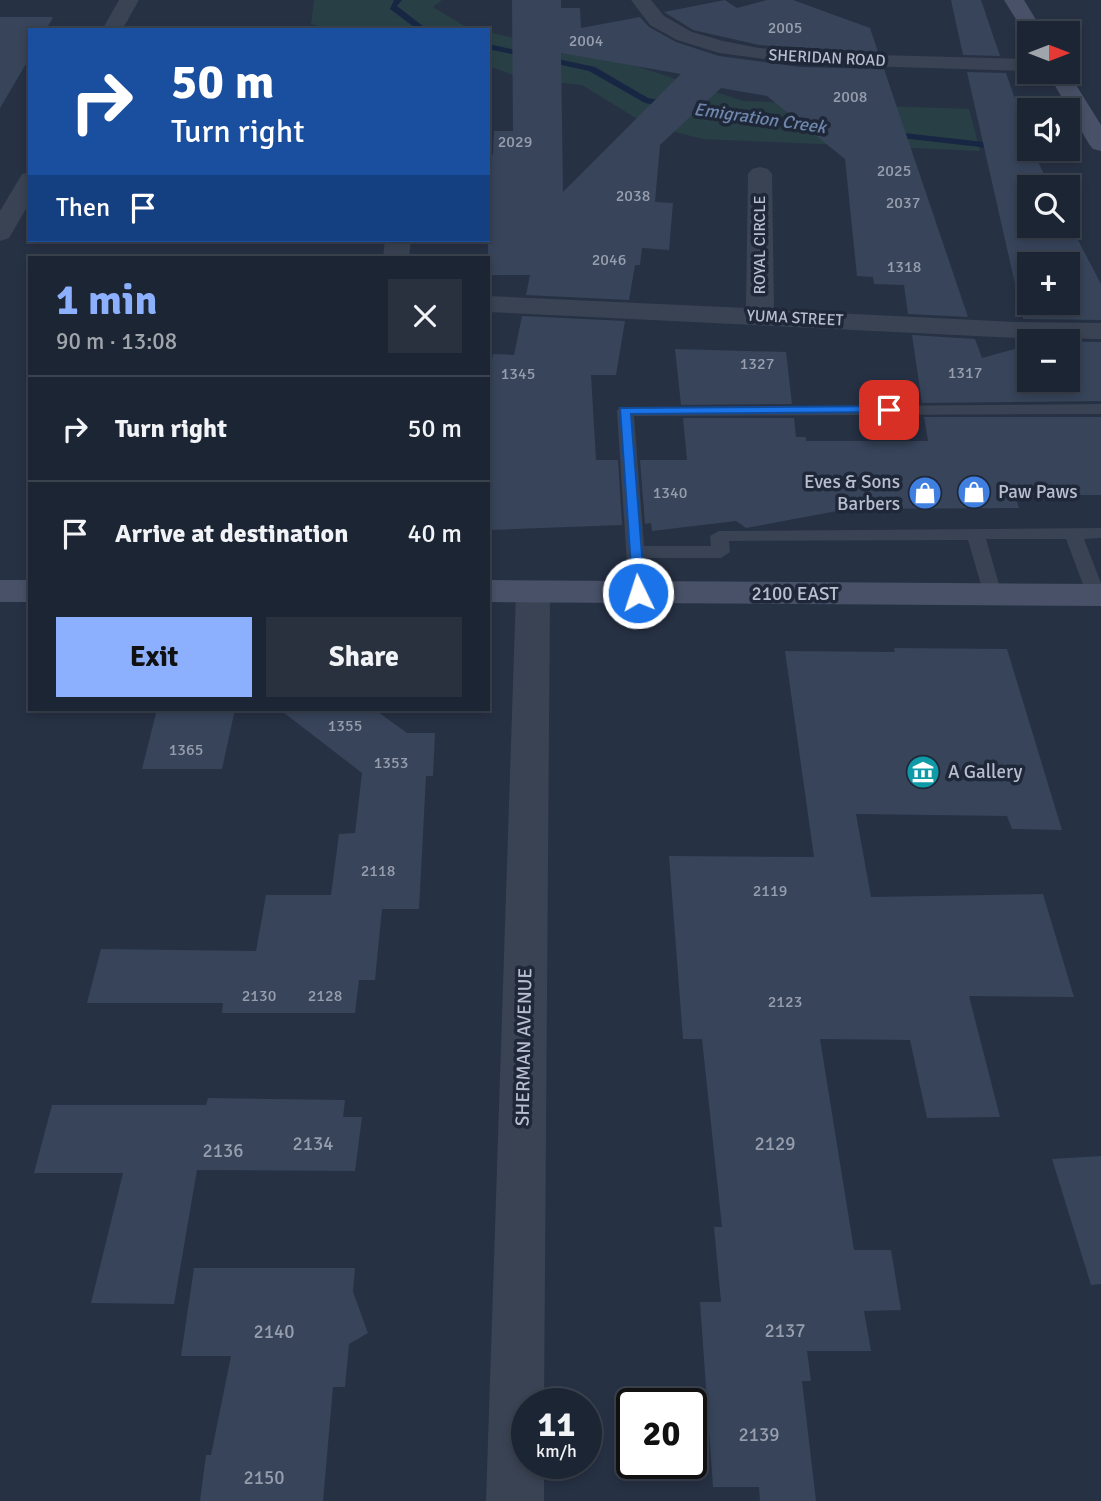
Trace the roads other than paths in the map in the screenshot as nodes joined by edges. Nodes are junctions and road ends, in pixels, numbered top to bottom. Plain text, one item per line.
1 (129, 0) edge
2 (641, 0) edge
3 (1014, 0) edge
4 (1027, 21) edge
5 (113, 28) edge
6 (1017, 65) edge
7 (1064, 84) edge
8 (1101, 144) edge
9 (760, 174) dead end
10 (28, 183) edge
11 (0, 233) edge
12 (490, 304) edge
13 (761, 317) junction
14 (1101, 331) edge
15 (1101, 409) edge
16 (1101, 533) edge
17 (975, 534) junction
18 (1073, 534) junction
19 (635, 552) junction
20 (0, 591) edge
21 (28, 591) edge
22 (490, 591) edge
23 (533, 592) junction
24 (638, 593) junction
25 (993, 595) junction
26 (1098, 595) edge
27 (515, 1501) edge

1 - 5 street
2 - 6 street, SHERIDAN ROAD
3 - 4 street
7 - 8 street
9 - 13 street, ROYAL CIRCLE
10 - 11 street
12 - 13 street, YUMA STREET
13 - 14 street, YUMA STREET
15 - 19 lane
16 - 18 lane
17 - 18 lane
17 - 19 lane
17 - 25 lane
18 - 26 lane
19 - 24 lane
20 - 21 street
22 - 23 street, 2100 EAST
23 - 24 street, 2100 EAST
23 - 27 street, SHERMAN AVENUE
24 - 25 street, 2100 EAST
25 - 26 street, 2100 EAST

